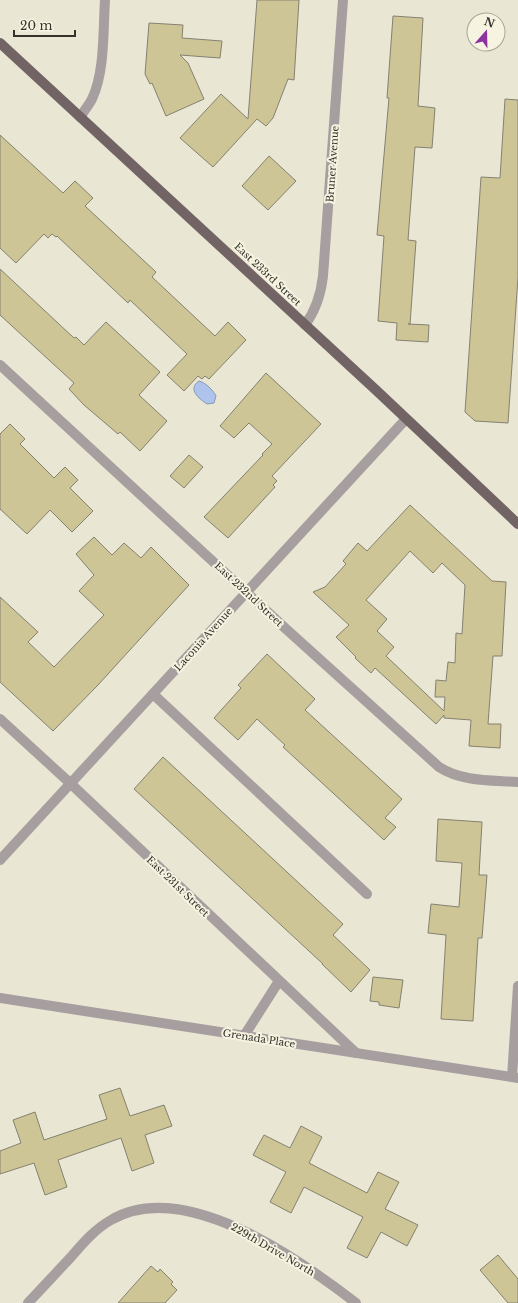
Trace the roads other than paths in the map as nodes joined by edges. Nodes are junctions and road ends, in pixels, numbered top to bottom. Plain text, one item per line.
1 (105, 0) edge
2 (344, 0) edge
3 (0, 43) edge
4 (80, 117) junction
5 (305, 325) junction
6 (0, 365) edge
7 (406, 419) junction
8 (518, 524) edge
9 (246, 592) junction
10 (153, 694) junction
11 (0, 719) edge
12 (518, 782) edge
13 (70, 783) junction
14 (0, 860) edge
15 (367, 894) dead end
16 (279, 981) junction
17 (518, 986) edge
18 (0, 998) edge
19 (244, 1036) junction
20 (356, 1053) junction
21 (515, 1078) edge
22 (28, 1303) edge
23 (356, 1303) edge

1 - 4 street
2 - 5 street, Bruner Avenue
3 - 4 main road, East 233rd Street
4 - 5 main road, East 233rd Street
5 - 7 main road, East 233rd Street
6 - 9 street, East 232nd Street
7 - 8 main road, East 233rd Street
7 - 9 street, Laconia Avenue
9 - 10 street, Laconia Avenue
9 - 12 street, East 232nd Street
10 - 13 street, Laconia Avenue
10 - 15 street
11 - 13 street, East 231st Street
13 - 14 street, Laconia Avenue
13 - 16 street, East 231st Street
16 - 19 street
16 - 20 street, East 231st Street
17 - 21 street
18 - 19 street, Grenada Place
19 - 20 street, Grenada Place
20 - 21 street, Grenada Place
22 - 23 street, 229th Drive North

